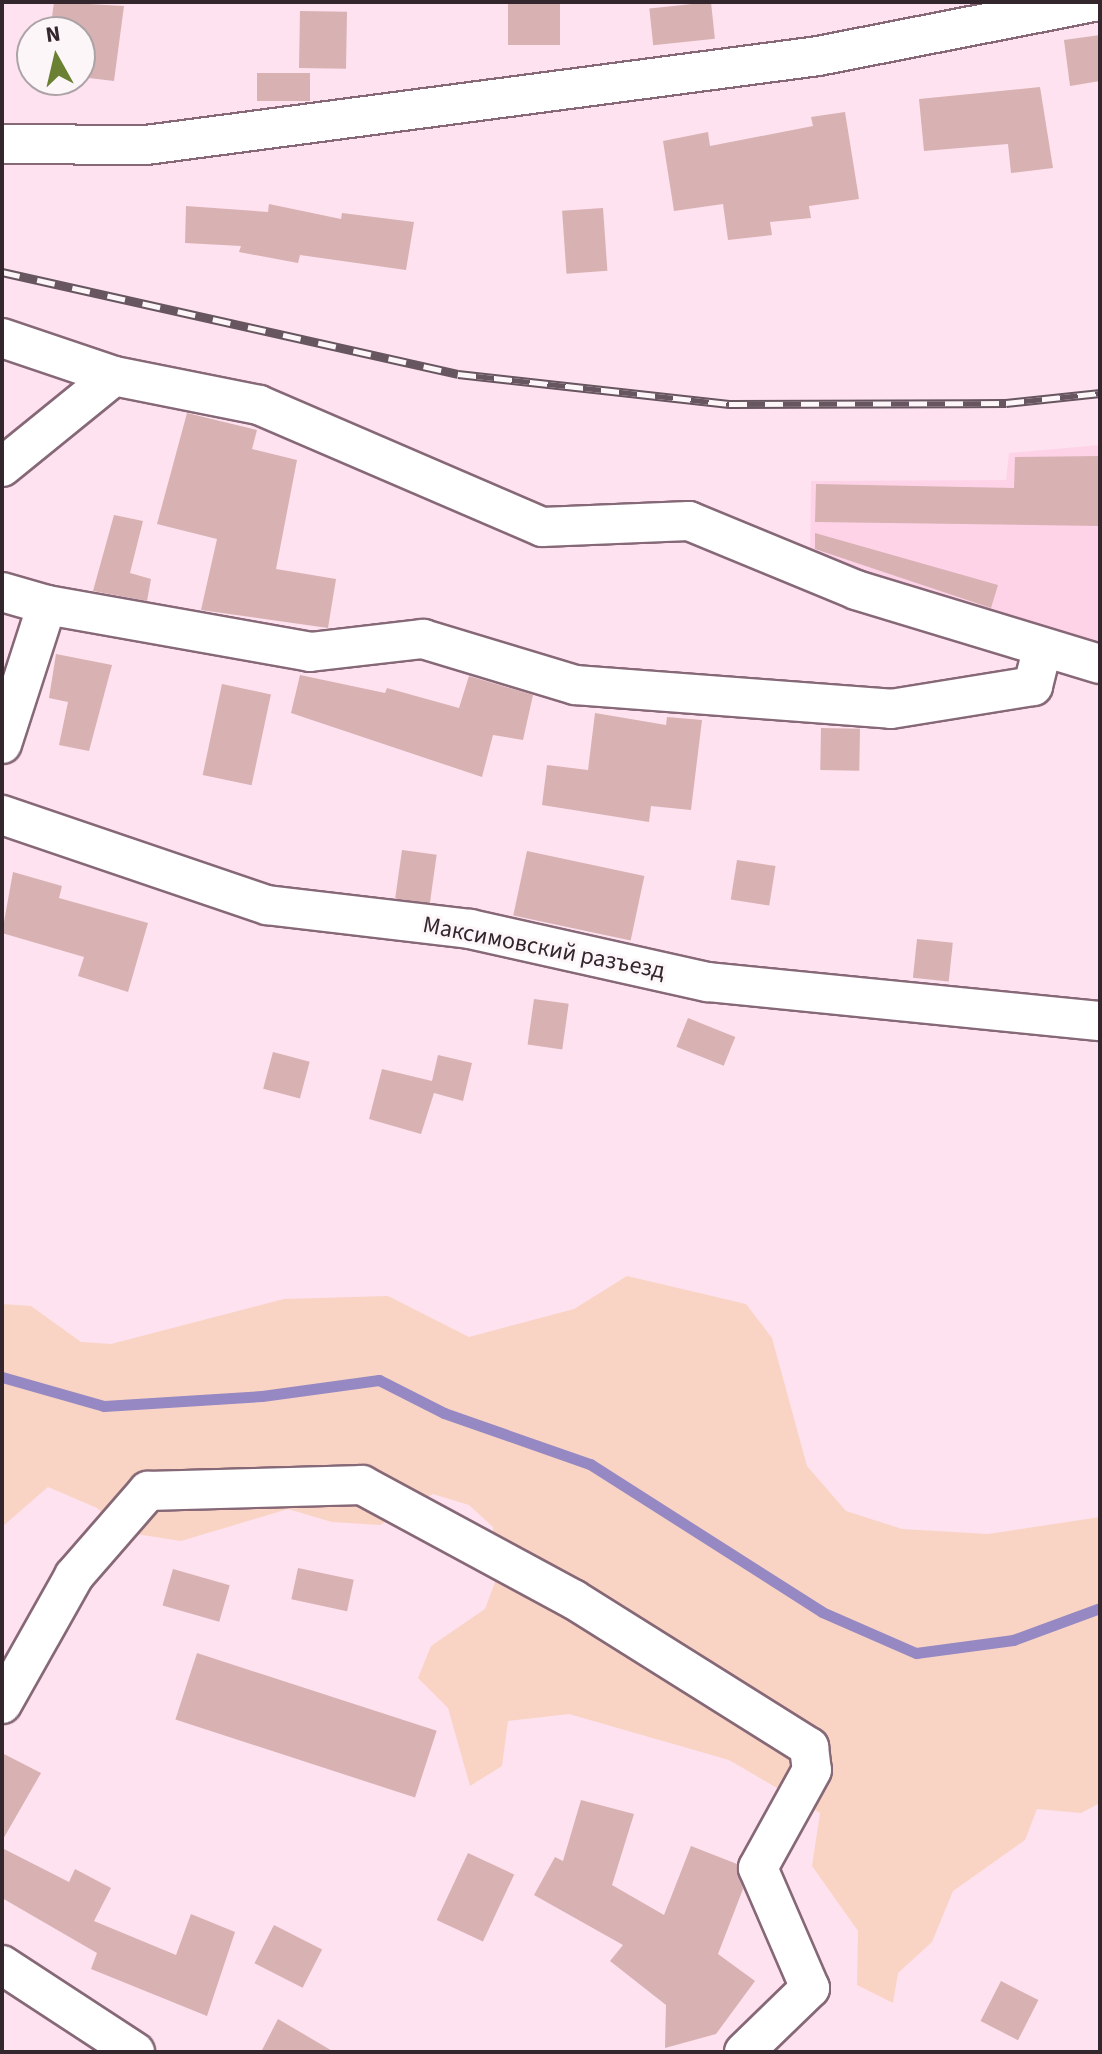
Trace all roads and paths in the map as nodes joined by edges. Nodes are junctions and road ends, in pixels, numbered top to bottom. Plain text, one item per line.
1 (1093, 2) edge
2 (2, 144) edge
3 (2, 338) edge
4 (114, 376) junction
5 (2, 467) edge
6 (2, 592) edge
7 (47, 605) junction
8 (1042, 650) junction
9 (1100, 664) edge
10 (2, 744) edge
11 (2, 815) edge
12 (1100, 1021) edge
13 (2, 1704) edge
14 (2, 1965) edge
15 (135, 2052) edge
16 (744, 2052) edge

1 - 2 street
3 - 4 street
4 - 5 street
4 - 8 street
6 - 7 street
7 - 8 street
7 - 10 street
8 - 9 street
11 - 12 street, Максимовский разъезд
13 - 16 street
14 - 15 street

